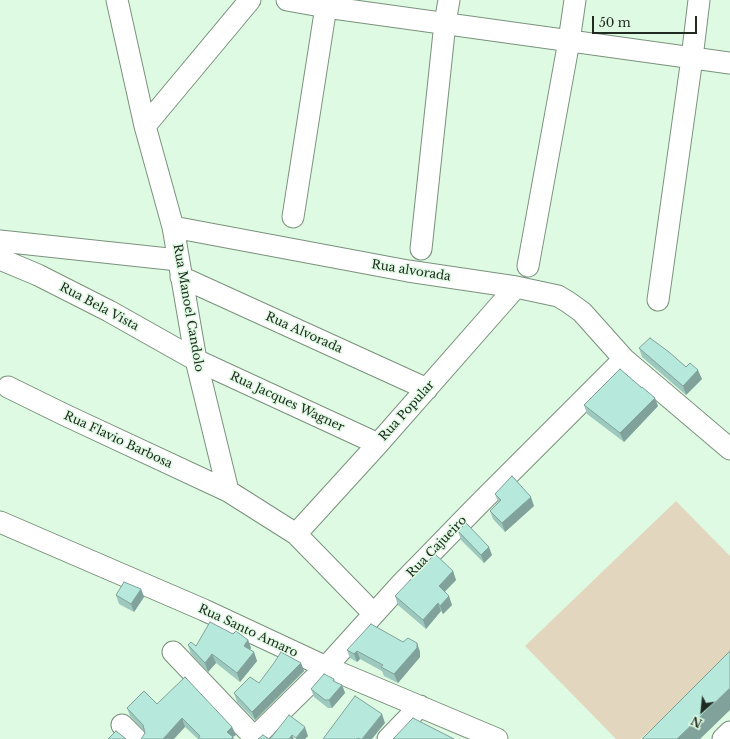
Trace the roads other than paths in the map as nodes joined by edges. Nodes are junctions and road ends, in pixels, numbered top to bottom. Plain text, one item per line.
1 (117, 0) edge
2 (250, 0) edge
3 (287, 0) edge
4 (449, 0) edge
5 (575, 0) edge
6 (699, 0) edge
7 (326, 3) edge
8 (445, 23) junction
9 (569, 41) junction
10 (692, 58) junction
11 (730, 63) edge
12 (145, 126) junction
13 (293, 216) dead end
14 (173, 227) junction
15 (0, 241) edge
16 (421, 249) dead end
17 (0, 259) edge
18 (528, 266) dead end
19 (180, 268) junction
20 (516, 287) junction
21 (658, 300) dead end
22 (624, 359) junction
23 (196, 360) junction
24 (8, 387) dead end
25 (427, 389) junction
26 (378, 444) junction
27 (730, 449) edge
28 (228, 491) junction
29 (0, 522) edge
30 (296, 534) junction
31 (374, 614) junction
32 (173, 652) dead end
33 (326, 666) junction
34 (420, 706) junction
35 (730, 732) edge
36 (254, 738) edge
37 (388, 739) edge
38 (497, 739) edge
39 (723, 739) edge

1 - 12 street, Rua Manoel Candolo
2 - 12 street
3 - 7 street
4 - 8 street
5 - 9 street
6 - 10 street
7 - 8 street
7 - 13 street
8 - 9 street
8 - 16 street
9 - 10 street
9 - 18 street
10 - 11 street
10 - 21 street
12 - 14 street, Rua Manoel Candolo
14 - 19 street, Rua Manoel Candolo
14 - 20 street, Rua alvorada
15 - 19 street, Rua Alvorada
17 - 23 street, Rua Bela Vista
19 - 23 street, Rua Manoel Candolo
19 - 25 street, Rua Alvorada
20 - 22 street, Rua alvorada
20 - 25 street, Rua Popular
22 - 27 street, Rua alvorada
22 - 31 street, Rua Cajueiro
23 - 26 street, Rua Jacques Wagner
23 - 28 street, Rua Manoel Candolo
24 - 28 street, Rua Flavio Barbosa
25 - 26 street, Rua Popular
26 - 30 street, Rua Popular
28 - 30 street, Rua Flavio Barbosa
29 - 33 street, Rua Santo Amaro
30 - 31 street, Rua Flavio Barbosa
31 - 33 street, Rua Cajueiro
32 - 36 street
33 - 34 street, Rua Santo Amaro
33 - 36 street, Rua Cajueiro
34 - 37 street
34 - 38 street, Rua Santo Amaro
35 - 39 street

